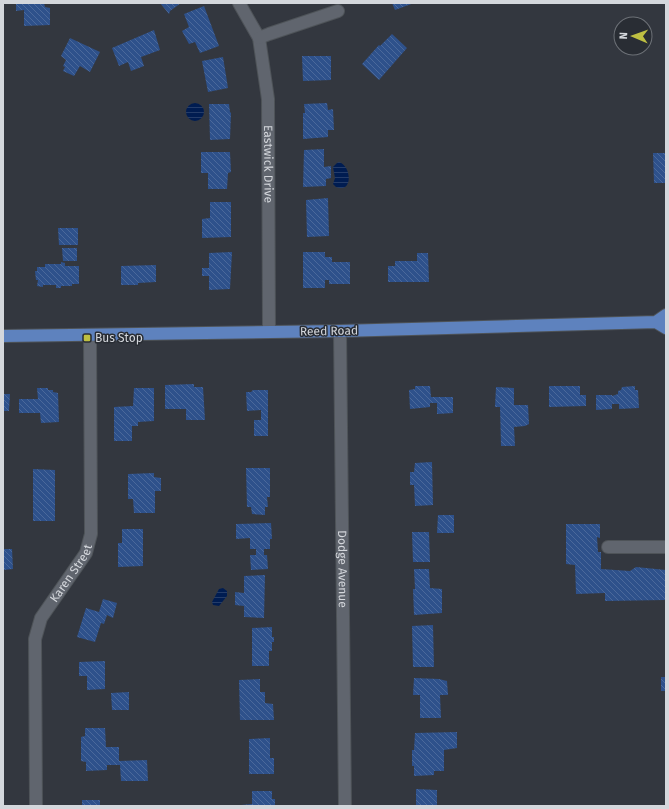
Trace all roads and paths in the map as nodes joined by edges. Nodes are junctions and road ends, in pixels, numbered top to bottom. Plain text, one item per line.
1 (239, 3) edge
2 (338, 11) dead end
3 (259, 38) junction
4 (666, 315) edge
5 (661, 325) edge
6 (269, 331) junction
7 (340, 331) junction
8 (90, 335) junction
9 (3, 336) edge
10 (666, 547) edge
11 (608, 548) dead end
12 (36, 806) edge
13 (345, 806) edge

1 - 3 street, Eastwick Drive
2 - 3 street
3 - 6 street, Eastwick Drive
4 - 5 main road, Reed Road
5 - 7 main road, Reed Road
6 - 7 main road, Reed Road
6 - 8 main road, Reed Road
7 - 13 street, Dodge Avenue
8 - 9 main road, Reed Road
8 - 12 street, Karen Street
10 - 11 street

